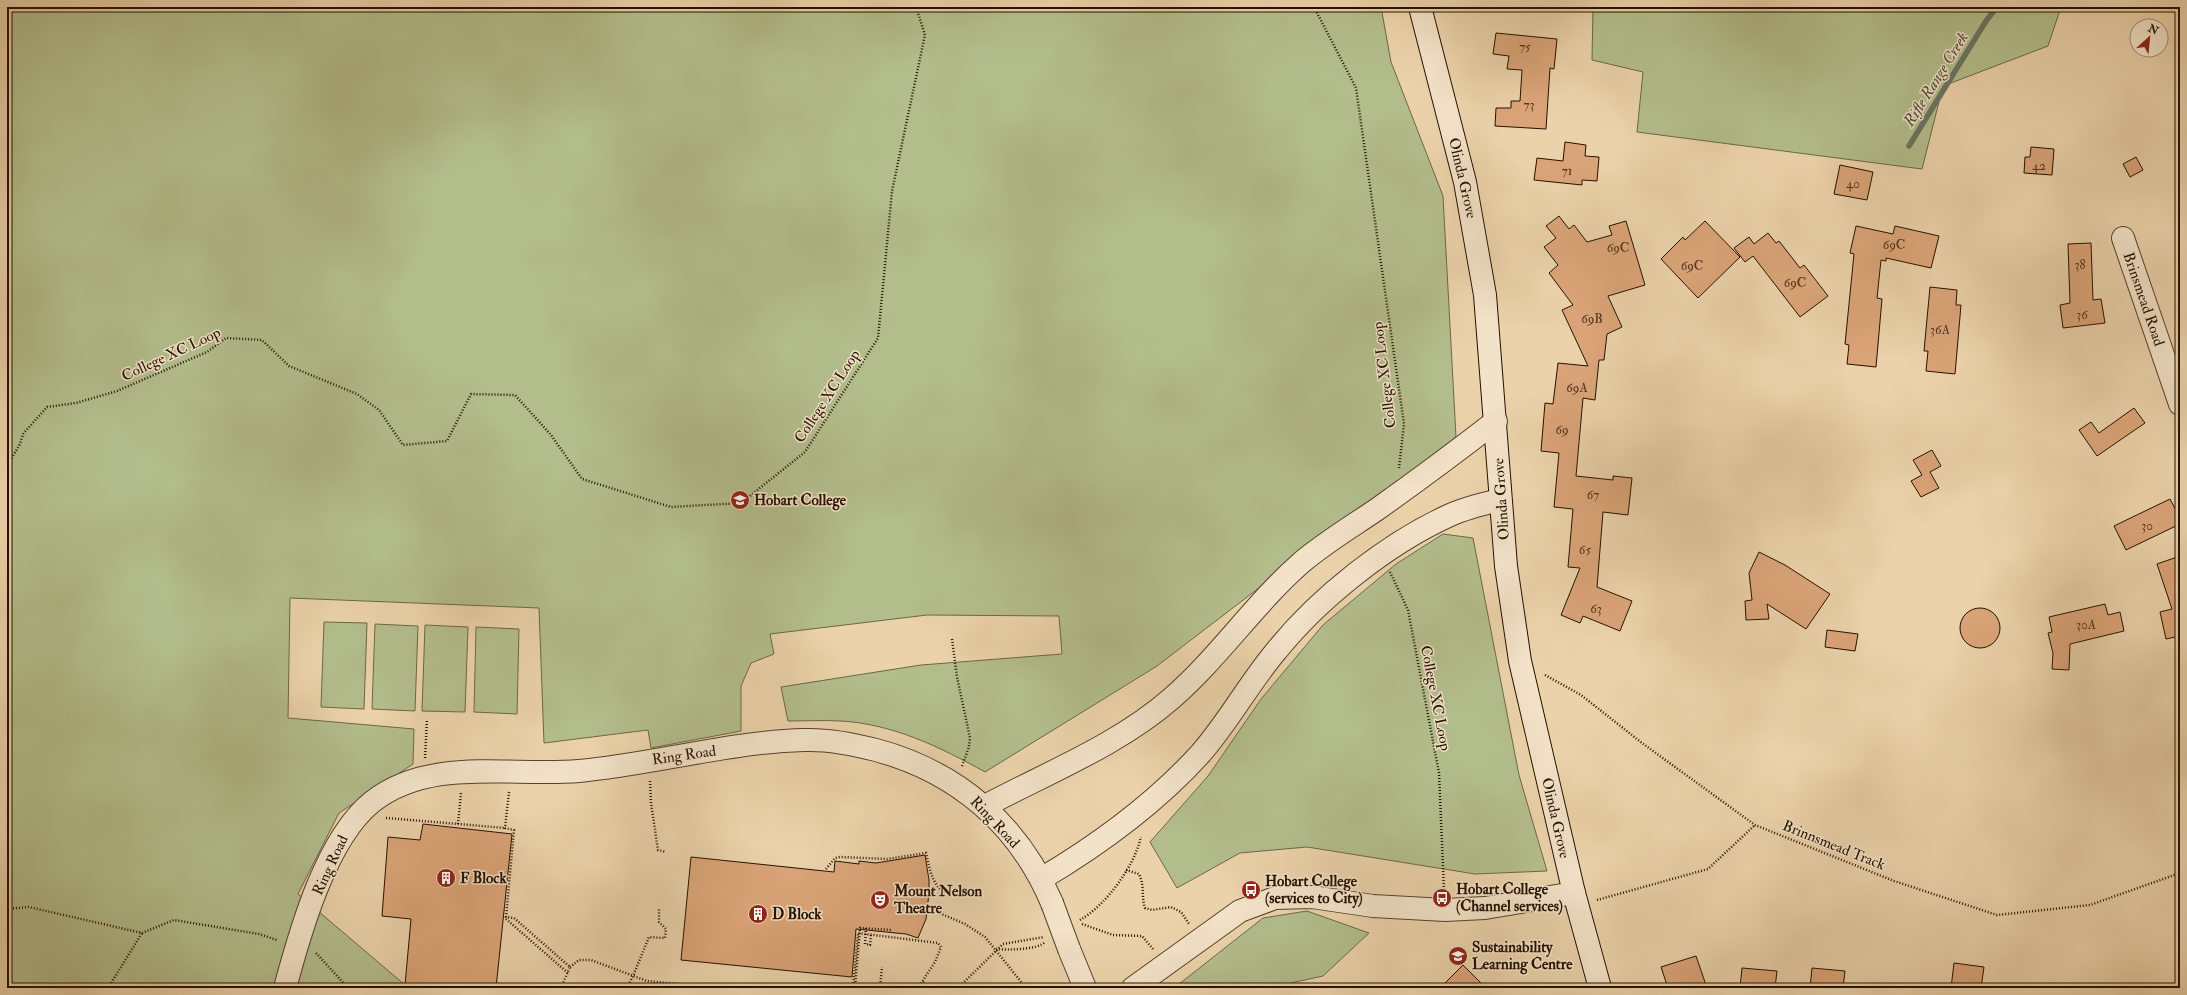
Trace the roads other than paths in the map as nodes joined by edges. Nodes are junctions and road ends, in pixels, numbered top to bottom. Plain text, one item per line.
1 (1420, 7) edge
2 (2123, 238) dead end
3 (2180, 404) edge
4 (1496, 421) junction
5 (1500, 500) junction
6 (985, 806) junction
7 (1041, 879) junction
8 (1576, 900) junction
9 (285, 988) edge
10 (1085, 988) edge
11 (1133, 988) edge
12 (1600, 988) edge

1 - 4 street, Olinda Grove
2 - 3 street, Brinsmead Road
4 - 5 street, Olinda Grove
4 - 6 street
5 - 7 street
5 - 8 street, Olinda Grove
6 - 7 street, Ring Road
6 - 9 street, Ring Road
7 - 10 street, Ring Road, bridge
8 - 11 street
8 - 12 street, Olinda Grove

